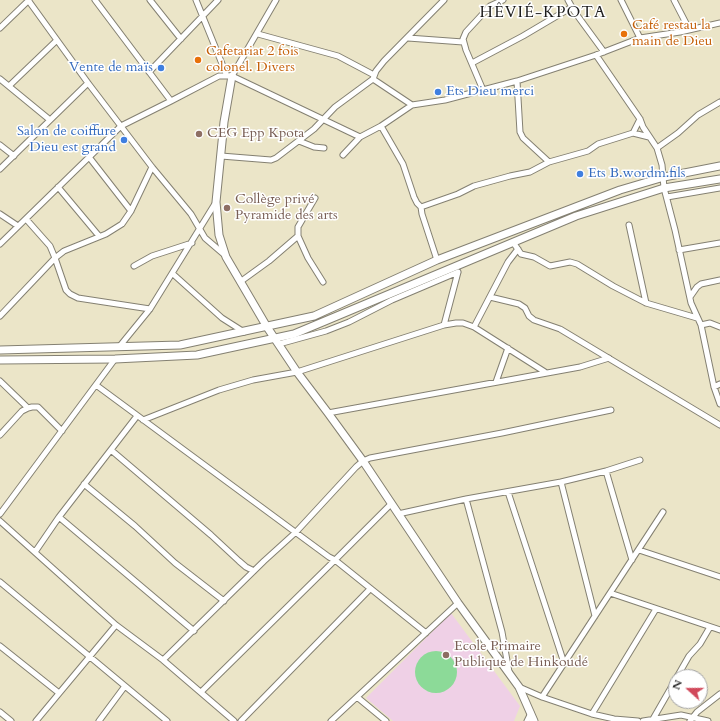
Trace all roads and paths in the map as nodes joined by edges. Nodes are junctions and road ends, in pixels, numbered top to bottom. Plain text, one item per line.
1 (28, 0) edge
2 (95, 0) edge
3 (150, 0) edge
4 (196, 0) edge
5 (218, 0) edge
6 (276, 0) edge
7 (444, 0) edge
8 (503, 0) edge
9 (568, 0) edge
10 (621, 0) edge
11 (674, 0) edge
12 (572, 7) junction
13 (203, 16) junction
14 (720, 23) edge
15 (0, 28) edge
16 (689, 29) junction
17 (258, 34) junction
18 (408, 38) junction
19 (640, 38) junction
20 (181, 39) junction
21 (56, 41) junction
22 (463, 42) junction
23 (604, 52) junction
24 (596, 55) junction
25 (472, 63) junction
26 (149, 72) junction
27 (230, 76) junction
28 (373, 77) junction
29 (0, 79) edge
30 (517, 81) junction
31 (88, 83) junction
32 (9, 86) junction
33 (483, 90) junction
34 (171, 101) junction
35 (720, 102) edge
36 (412, 105) junction
37 (640, 119) junction
38 (50, 120) junction
39 (324, 120) junction
40 (121, 126) junction
41 (381, 126) junction
42 (633, 133) junction
43 (360, 137) junction
44 (649, 137) junction
45 (299, 141) junction
46 (0, 144) edge
47 (324, 148) dead end
48 (657, 148) junction
49 (343, 155) dead end
50 (14, 156) junction
51 (221, 156) junction
52 (89, 157) junction
53 (549, 162) junction
54 (720, 166) edge
55 (152, 167) junction
56 (0, 169) edge
57 (664, 177) junction
58 (720, 179) edge
59 (58, 187) junction
60 (664, 188) junction
61 (720, 188) edge
62 (667, 197) junction
63 (315, 198) dead end
64 (216, 202) junction
65 (421, 207) junction
66 (131, 211) junction
67 (0, 214) edge
68 (26, 219) junction
69 (629, 225) dead end
70 (18, 226) junction
71 (200, 229) junction
72 (99, 236) junction
73 (298, 236) junction
74 (513, 242) junction
75 (192, 243) junction
76 (720, 243) edge
77 (0, 244) edge
78 (518, 249) junction
79 (679, 250) junction
80 (226, 257) junction
81 (55, 258) junction
82 (437, 260) junction
83 (134, 266) dead end
84 (173, 274) junction
85 (720, 280) edge
86 (240, 282) junction
87 (323, 282) dead end
88 (490, 297) junction
89 (690, 297) junction
90 (646, 303) junction
91 (150, 309) junction
92 (0, 316) edge
93 (697, 318) junction
94 (444, 325) junction
95 (701, 326) junction
96 (267, 327) junction
97 (474, 327) junction
98 (720, 327) edge
99 (244, 332) junction
100 (275, 338) junction
101 (279, 344) junction
102 (119, 347) junction
103 (508, 348) junction
104 (0, 350) edge
105 (609, 358) junction
106 (116, 359) junction
107 (0, 360) edge
108 (297, 372) junction
109 (545, 372) junction
110 (0, 381) edge
111 (496, 382) junction
112 (720, 384) edge
113 (96, 385) junction
114 (714, 387) junction
115 (720, 404) edge
116 (28, 408) junction
117 (611, 410) dead end
118 (328, 412) junction
119 (137, 416) junction
120 (143, 420) junction
121 (720, 425) edge
122 (62, 431) junction
123 (0, 435) edge
124 (111, 450) junction
125 (640, 460) dead end
126 (363, 461) junction
127 (606, 471) junction
128 (561, 482) junction
129 (84, 484) junction
130 (508, 492) junction
131 (466, 499) junction
132 (391, 504) junction
133 (663, 512) dead end
134 (0, 514) edge
135 (398, 514) junction
136 (59, 517) junction
137 (0, 521) edge
138 (296, 532) junction
139 (639, 550) junction
140 (35, 552) junction
141 (335, 560) junction
142 (632, 560) junction
143 (254, 571) junction
144 (720, 577) edge
145 (0, 582) edge
146 (370, 588) junction
147 (610, 593) junction
148 (224, 601) junction
149 (458, 603) junction
150 (656, 608) junction
151 (595, 616) junction
152 (116, 625) junction
153 (710, 627) junction
154 (720, 630) edge
155 (194, 631) junction
156 (426, 633) junction
157 (0, 646) edge
158 (90, 657) junction
159 (163, 660) junction
160 (564, 663) junction
161 (682, 669) edge
162 (509, 672) junction
163 (125, 686) junction
164 (519, 687) junction
165 (201, 692) junction
166 (668, 693) edge
167 (59, 694) junction
168 (720, 694) edge
169 (358, 697) junction
170 (542, 697) junction
171 (720, 698) edge
172 (714, 699) junction
173 (0, 712) edge
174 (531, 713) junction
175 (592, 714) junction
176 (652, 719) junction
177 (691, 719) edge
178 (11, 721) edge
179 (36, 721) edge
180 (98, 721) edge
181 (167, 721) edge
182 (234, 721) edge
183 (241, 721) edge
184 (331, 721) edge
185 (386, 721) edge
186 (527, 721) edge
187 (534, 721) edge
188 (637, 721) edge
189 (643, 721) edge
190 (708, 721) edge

1 - 15 street
1 - 21 street
2 - 26 street
3 - 20 street
4 - 13 street
5 - 13 street
6 - 17 street
7 - 18 street
8 - 22 street
9 - 12 street
10 - 19 street
11 - 16 street
12 - 23 street
12 - 25 street
13 - 20 street
13 - 27 street
14 - 16 street
16 - 19 street
17 - 27 street
17 - 28 street
18 - 22 street
18 - 28 street
19 - 23 street
20 - 26 street
21 - 31 street
21 - 32 street
22 - 25 street
23 - 24 street
24 - 30 street
24 - 37 street
25 - 33 street
26 - 34 street
27 - 34 street
27 - 39 street
27 - 51 main road
28 - 36 street
28 - 39 street
29 - 32 street
30 - 33 street
30 - 53 street
31 - 38 street
31 - 40 street
32 - 38 street
33 - 36 street
34 - 40 street
35 - 48 street
36 - 41 street
37 - 42 street
37 - 44 street
38 - 50 street
39 - 43 street
39 - 45 street
40 - 52 street
40 - 55 street
41 - 43 street
41 - 65 street
42 - 44 street
42 - 53 street
43 - 49 street
44 - 48 street
45 - 47 street
45 - 51 street
46 - 50 street
48 - 57 street
50 - 56 street
51 - 64 main road
52 - 59 street
52 - 66 street
53 - 65 street
54 - 57 main road
55 - 66 street
55 - 71 street
57 - 60 street
57 - 82 main road
58 - 60 main road
59 - 68 street
59 - 72 street
60 - 62 street
60 - 74 main road
61 - 62 street
62 - 79 street
63 - 73 street
64 - 71 street
64 - 80 main road
65 - 82 street
66 - 72 street
67 - 70 street
68 - 70 street
68 - 81 street
69 - 90 street
70 - 77 street
71 - 75 street
71 - 80 street
72 - 81 street
73 - 86 street
73 - 87 street
74 - 78 street
74 - 100 main road
75 - 83 street
75 - 84 street
76 - 79 street
78 - 88 street
78 - 90 street
79 - 89 street
80 - 86 main road
81 - 91 street
81 - 92 street
82 - 96 main road
84 - 91 street
84 - 99 street
85 - 89 street
86 - 96 main road
88 - 97 street
88 - 105 street
89 - 93 street
90 - 93 street
91 - 102 street
93 - 95 street
94 - 97 street
94 - 101 street
94 - 108 street
95 - 98 street
95 - 114 street
96 - 99 main road
96 - 100 main road
97 - 103 street
99 - 102 main road
100 - 101 main road
100 - 106 main road
101 - 108 main road
102 - 104 main road
103 - 109 street
103 - 111 street
105 - 109 street
105 - 121 street
106 - 107 main road
106 - 113 street
108 - 118 main road
108 - 120 street
109 - 111 street
110 - 116 street
111 - 118 street
112 - 114 street
113 - 119 street
113 - 122 street
114 - 115 street
116 - 122 street
116 - 123 street
117 - 126 street
118 - 126 main road
119 - 120 street
119 - 124 street
120 - 138 street
122 - 134 street
124 - 129 street
124 - 143 street
125 - 127 street
126 - 132 main road
126 - 138 street
127 - 128 street
127 - 142 street
128 - 130 street
128 - 151 street
129 - 136 street
129 - 148 street
130 - 131 street
130 - 160 street
131 - 135 street
131 - 162 street
132 - 135 main road
132 - 141 street
133 - 139 street
135 - 149 main road
136 - 140 street
136 - 155 street
137 - 140 street
138 - 141 street
138 - 143 street
139 - 142 street
139 - 144 street
140 - 152 street
141 - 146 street
141 - 165 street
142 - 147 street
143 - 148 street
145 - 158 street
146 - 156 street
146 - 183 street
147 - 150 street
147 - 151 street
148 - 155 street
149 - 156 street
149 - 162 main road
150 - 153 street
150 - 175 street
151 - 160 street
152 - 158 street
152 - 159 street
153 - 154 street
153 - 161 street
155 - 159 street
156 - 169 street
157 - 167 street
158 - 163 street
158 - 167 street
159 - 165 street
160 - 170 street
162 - 164 main road
163 - 180 street
163 - 181 street
164 - 170 street
164 - 174 main road
165 - 182 street
166 - 176 street
167 - 179 street
168 - 172 street
169 - 184 street
169 - 185 street
170 - 175 street
171 - 172 street
172 - 177 street
173 - 178 street
174 - 186 street
174 - 187 main road
175 - 188 street
176 - 177 street
176 - 189 street
177 - 190 street

